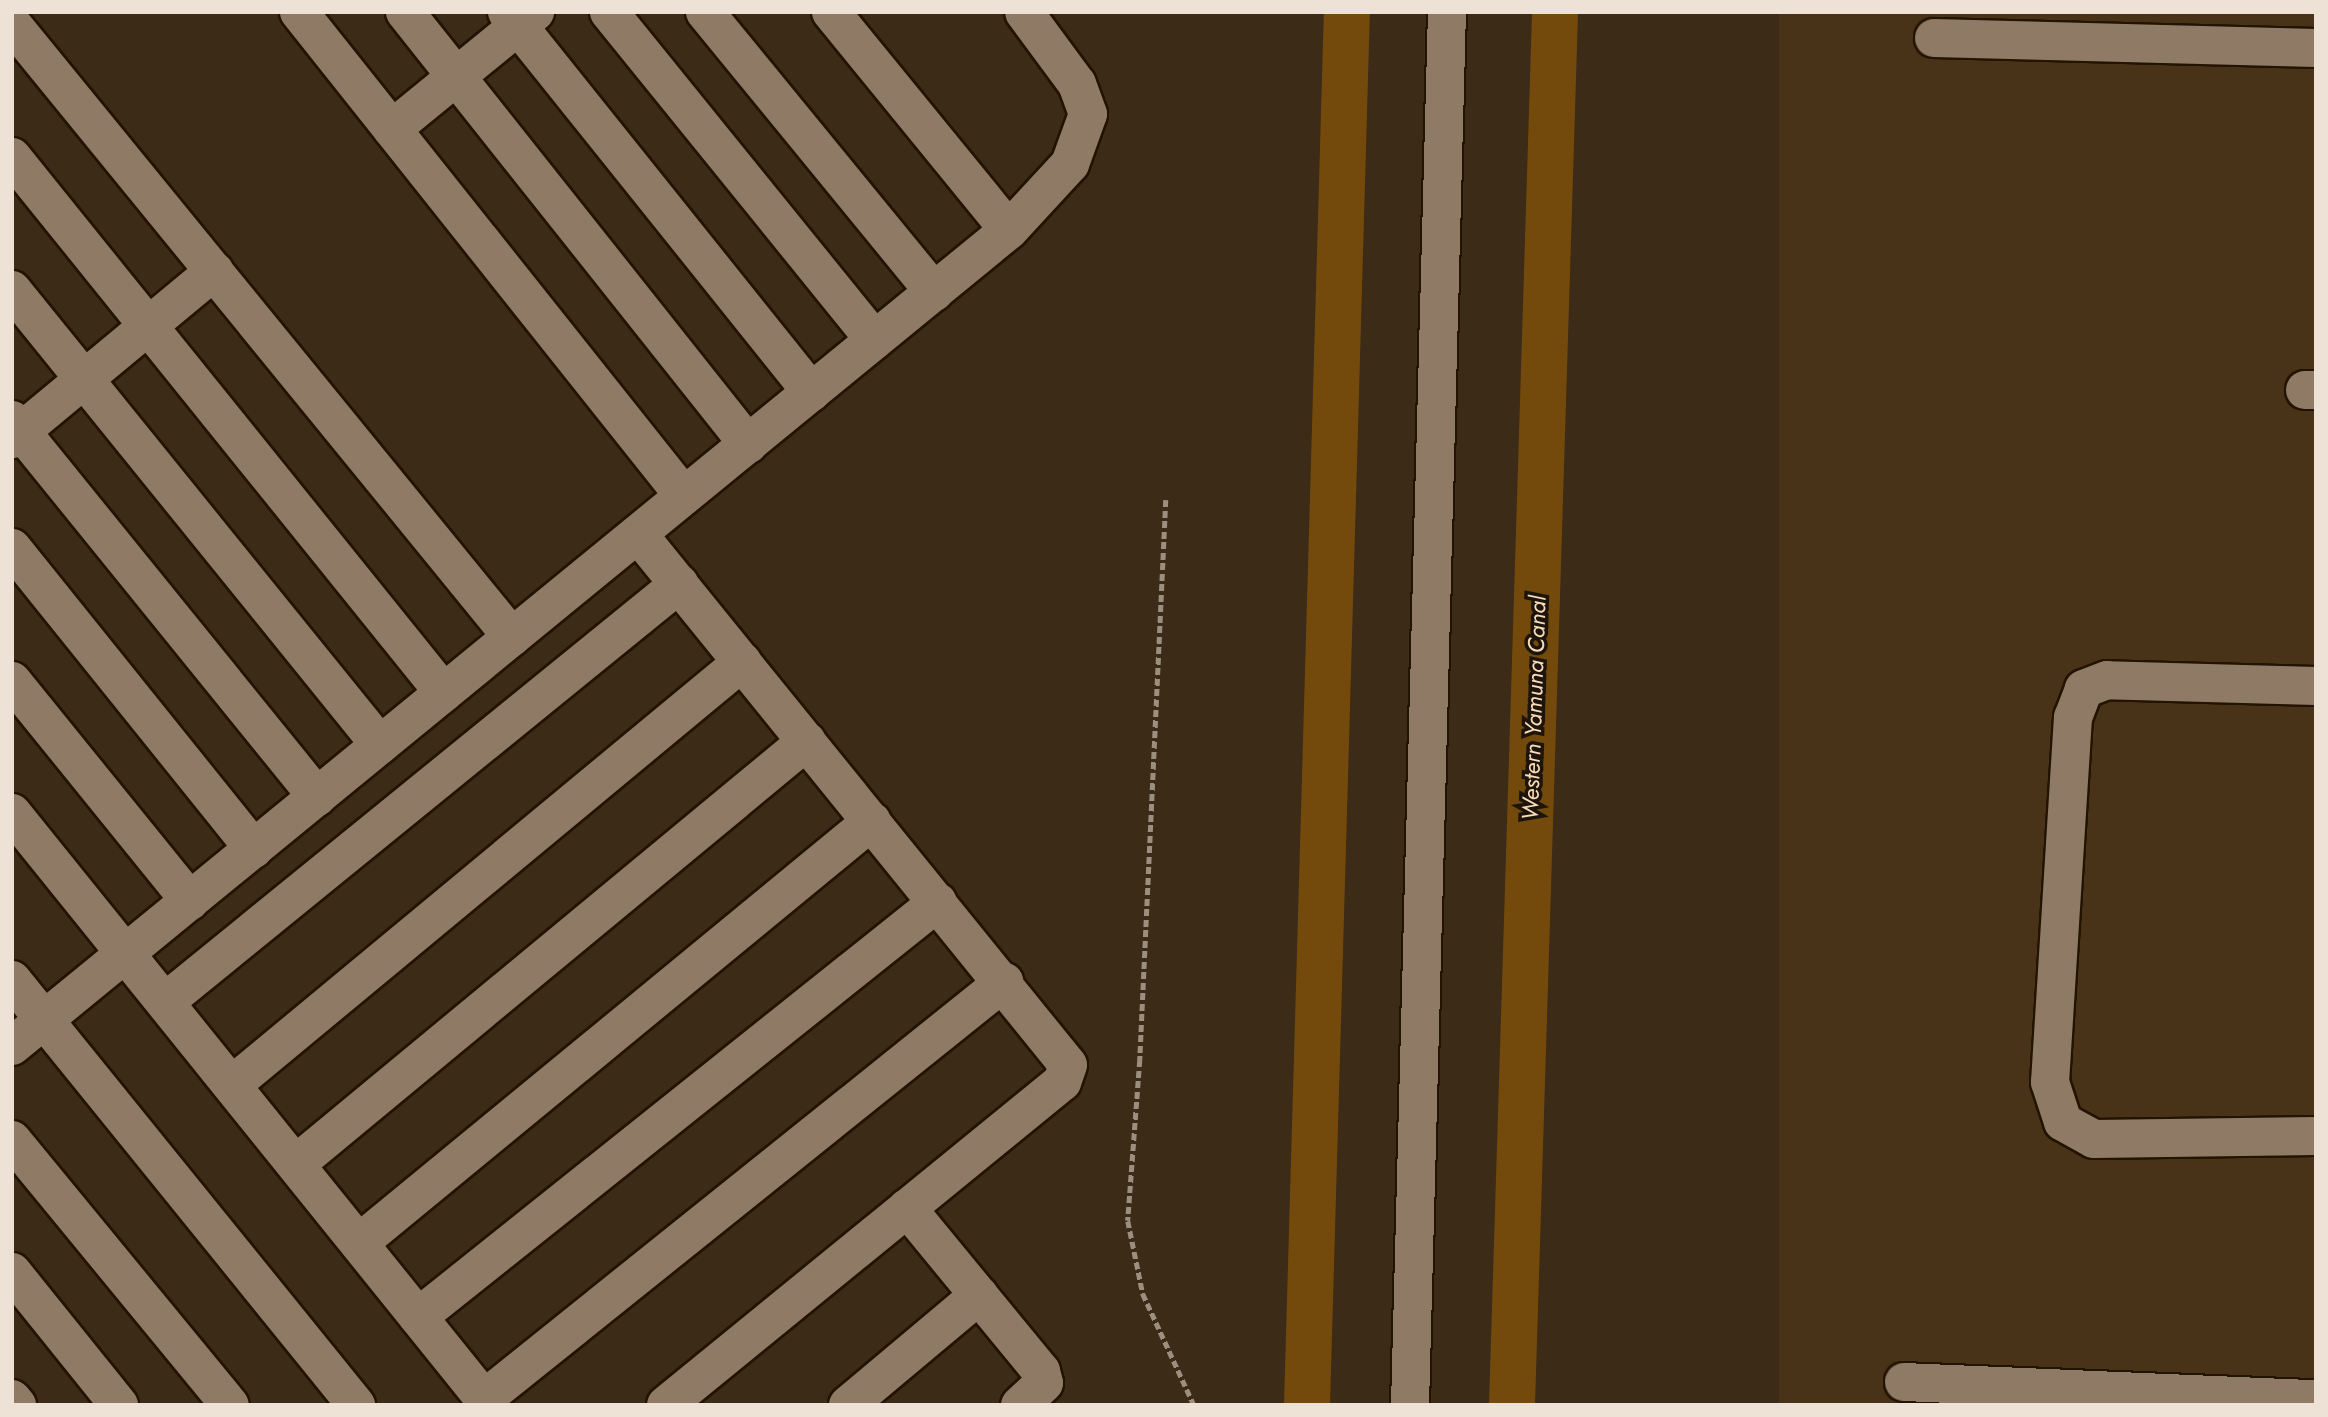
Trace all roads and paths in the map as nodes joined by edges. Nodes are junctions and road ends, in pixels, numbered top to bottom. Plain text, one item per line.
1 (299, 12) edge
2 (405, 12) edge
3 (609, 12) edge
4 (705, 12) edge
5 (831, 12) edge
6 (1024, 12) edge
7 (1447, 12) edge
8 (520, 17) edge
9 (12, 24) edge
10 (1934, 38) dead end
11 (2316, 48) edge
12 (456, 77) junction
13 (392, 129) junction
14 (12, 157) edge
15 (1009, 230) junction
16 (214, 271) junction
17 (12, 290) edge
18 (934, 292) junction
19 (149, 326) junction
20 (875, 340) junction
21 (85, 379) junction
22 (811, 392) junction
23 (15, 430) edge
24 (748, 444) junction
25 (684, 496) junction
26 (1166, 500) dead end
27 (638, 534) junction
28 (12, 548) edge
29 (679, 584) junction
30 (512, 637) junction
31 (742, 662) junction
32 (12, 681) edge
33 (2316, 686) edge
34 (444, 693) junction
35 (807, 741) junction
36 (380, 745) junction
37 (317, 797) junction
38 (12, 813) edge
39 (872, 821) junction
40 (254, 849) junction
41 (190, 901) junction
42 (938, 902) junction
43 (126, 953) junction
44 (12, 980) edge
45 (1004, 982) junction
46 (165, 1002) junction
47 (44, 1020) junction
48 (12, 1046) edge
49 (232, 1085) junction
50 (2316, 1136) edge
51 (12, 1140) edge
52 (296, 1164) junction
53 (907, 1208) junction
54 (359, 1243) junction
55 (12, 1272) edge
56 (979, 1295) junction
57 (418, 1317) junction
58 (1903, 1382) dead end
59 (12, 1399) edge
60 (2316, 1399) edge
61 (681, 1400) edge
62 (486, 1402) edge
63 (17, 1405) edge
64 (119, 1405) edge
65 (230, 1405) edge
66 (356, 1405) edge
67 (848, 1405) edge
68 (1020, 1405) edge
69 (1194, 1405) edge
70 (1410, 1405) edge

1 - 13 street
2 - 12 street
3 - 20 street
4 - 18 street
5 - 15 street
6 - 15 street
7 - 70 street
8 - 12 street
8 - 22 street
9 - 16 street
10 - 11 street
12 - 13 street
12 - 24 street
13 - 25 street
14 - 19 street
15 - 18 street
16 - 19 street
16 - 30 street
17 - 21 street
18 - 20 street
19 - 21 street
19 - 34 street
20 - 22 street
21 - 23 street
21 - 36 street
22 - 24 street
23 - 37 street
24 - 25 street
25 - 27 street
26 - 69 path
27 - 29 street
27 - 30 street
28 - 40 street
29 - 31 street
29 - 46 street
30 - 34 street
31 - 35 street
31 - 49 street
32 - 41 street
33 - 50 street
34 - 36 street
35 - 39 street
35 - 52 street
36 - 37 street
37 - 40 street
38 - 43 street
39 - 42 street
39 - 54 street
40 - 41 street
41 - 43 street
42 - 45 street
42 - 57 street
43 - 46 street
43 - 47 street
44 - 47 street
45 - 53 street
45 - 62 street
46 - 49 street
47 - 48 street
47 - 66 street
49 - 52 street
51 - 65 street
52 - 54 street
53 - 56 street
53 - 61 street
54 - 57 street
55 - 64 street
56 - 67 street
56 - 68 street
57 - 62 street
58 - 60 street
59 - 63 street

